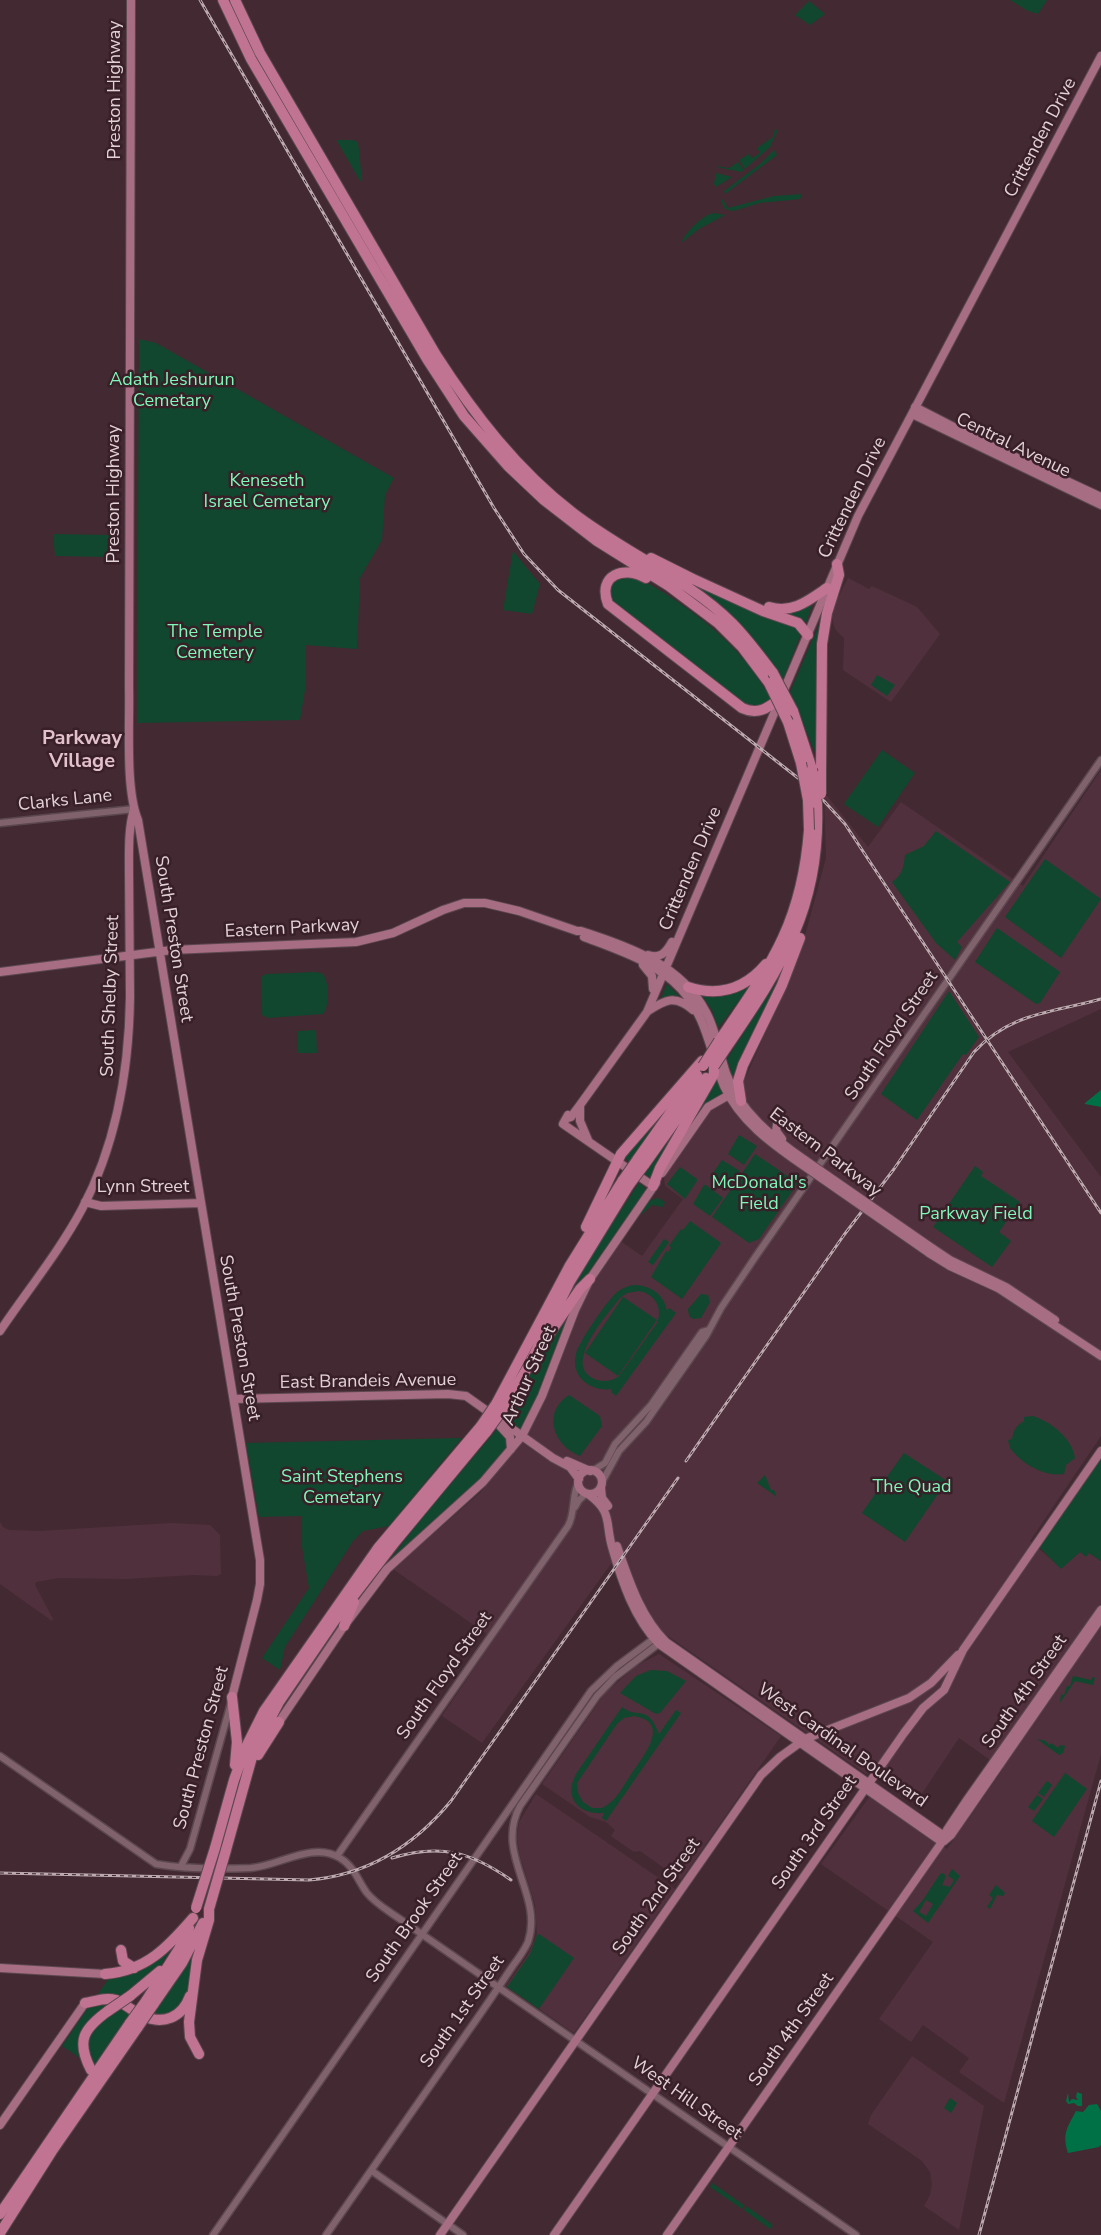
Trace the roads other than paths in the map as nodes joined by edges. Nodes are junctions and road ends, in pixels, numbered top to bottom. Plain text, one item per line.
1 (131, 0) edge
2 (223, 0) edge
3 (235, 0) edge
4 (1101, 56) edge
5 (914, 410) junction
6 (510, 461) junction
7 (529, 480) junction
8 (1101, 497) edge
9 (1101, 505) edge
10 (600, 533) junction
11 (837, 564) junction
12 (826, 588) junction
13 (676, 592) junction
14 (729, 595) junction
15 (808, 635) junction
16 (771, 678) junction
17 (782, 697) junction
18 (1101, 760) edge
19 (816, 772) junction
20 (134, 809) junction
21 (0, 823) edge
22 (797, 929) junction
23 (679, 936) junction
24 (780, 945) junction
25 (160, 951) junction
26 (129, 955) junction
27 (640, 957) junction
28 (0, 972) edge
29 (663, 972) junction
30 (688, 987) junction
31 (653, 989) junction
32 (647, 1012) junction
33 (700, 1016) junction
34 (702, 1063) junction
35 (707, 1080) junction
36 (729, 1095) junction
37 (737, 1102) junction
38 (580, 1105) junction
39 (778, 1118) dead end
40 (565, 1121) junction
41 (589, 1142) junction
42 (795, 1153) junction
43 (616, 1161) junction
44 (640, 1162) junction
45 (803, 1162) junction
46 (626, 1182) junction
47 (654, 1186) junction
48 (85, 1202) junction
49 (201, 1203) junction
50 (580, 1248) junction
51 (590, 1279) junction
52 (708, 1330) junction
53 (0, 1331) edge
54 (542, 1340) junction
55 (1101, 1356) edge
56 (448, 1394) junction
57 (234, 1398) junction
58 (499, 1406) junction
59 (484, 1429) junction
60 (522, 1436) junction
61 (511, 1449) junction
62 (545, 1451) junction
63 (1101, 1451) edge
64 (591, 1471) junction
65 (579, 1480) junction
66 (602, 1482) junction
67 (587, 1494) junction
68 (573, 1511) junction
69 (359, 1589) junction
70 (1101, 1610) edge
71 (1101, 1618) edge
72 (344, 1626) junction
73 (659, 1639) junction
74 (963, 1650) junction
75 (937, 1677) junction
76 (942, 1692) junction
77 (232, 1697) junction
78 (279, 1722) joint
79 (802, 1741) junction
80 (0, 1756) edge
81 (247, 1773) junction
82 (234, 1780) junction
83 (867, 1785) junction
84 (945, 1839) junction
85 (338, 1856) junction
86 (181, 1866) junction
87 (209, 1909) junction
88 (194, 1913) junction
89 (422, 1935) junction
90 (121, 1950) dead end
91 (173, 1958) junction
92 (0, 1968) edge
93 (134, 1968) junction
94 (105, 1974) joint
95 (499, 1988) junction
96 (193, 1990) junction
97 (85, 2003) joint
98 (149, 2003) junction
99 (575, 2041) junction
100 (199, 2054) dead end
101 (91, 2070) dead end
102 (652, 2094) junction
103 (0, 2125) edge
104 (729, 2147) junction
105 (372, 2171) junction
106 (4, 2217) edge
107 (448, 2224) junction
108 (0, 2233) edge
109 (213, 2235) edge
110 (326, 2235) edge
111 (440, 2235) edge
112 (463, 2235) edge
113 (554, 2235) edge
114 (668, 2235) edge
115 (856, 2235) edge

1 - 20 main road, Preston Highway
2 - 6 highway
3 - 6 highway
4 - 5 main road, Crittenden Drive
5 - 8 main road, Central Avenue
5 - 9 main road, Central Avenue
5 - 11 main road, Crittenden Drive
6 - 7 highway
7 - 10 highway
7 - 13 highway
10 - 14 highway
10 - 16 highway
11 - 12 main road, Crittenden Drive
11 - 19 highway
12 - 14 highway
12 - 15 main road, Crittenden Drive
13 - 16 highway
13 - 17 highway
14 - 15 highway
15 - 17 main road, Crittenden Drive
16 - 19 highway, bridge
16 - 24 highway, bridge
17 - 23 main road, Crittenden Drive
18 - 52 street, South Floyd Street
19 - 22 highway, bridge
20 - 21 street, Clarks Lane
20 - 25 main road, South Preston Street
20 - 26 main road, South Shelby Street
22 - 35 highway, bridge
22 - 37 highway
23 - 27 main road
23 - 29 main road, Crittenden Drive
24 - 30 highway
24 - 34 highway, bridge
25 - 26 main road, Eastern Parkway
25 - 27 main road, Eastern Parkway
25 - 49 main road, South Preston Street
26 - 28 main road, Eastern Parkway
26 - 48 main road, South Shelby Street
27 - 29 main road, Eastern Parkway
27 - 31 main road
29 - 30 main road, Eastern Parkway
29 - 31 main road, Crittenden Drive
29 - 32 main road, Crittenden Drive
29 - 33 main road, Eastern Parkway
30 - 37 main road, Eastern Parkway
31 - 40 main road, Crittenden Drive
32 - 33 main road
32 - 38 main road, Crittenden Drive
33 - 36 main road, Eastern Parkway
34 - 43 highway
34 - 44 highway
35 - 44 highway
35 - 47 highway
36 - 37 main road, Eastern Parkway
36 - 47 main road, Arthur Street
37 - 42 main road, Eastern Parkway
37 - 45 main road, Eastern Parkway
38 - 40 main road, Crittenden Drive
38 - 41 main road
39 - 42 main road
40 - 41 main road
41 - 43 main road
42 - 45 main road, Eastern Parkway
43 - 47 main road
43 - 50 highway
44 - 46 highway, bridge
45 - 55 main road, Eastern Parkway, bridge
46 - 50 highway
46 - 54 highway
47 - 51 main road, Arthur Street
48 - 49 main road, Lynn Street
48 - 53 main road, South Shelby Street
49 - 57 main road, South Preston Street
50 - 58 highway
51 - 54 highway
51 - 60 main road, Arthur Street
52 - 64 street, South Floyd Street
52 - 66 street, South Floyd Street
54 - 58 highway
56 - 57 main road, East Brandeis Avenue
56 - 60 main road, East Brandeis Avenue
56 - 61 main road
57 - 77 main road, South Preston Street
58 - 59 highway, bridge
59 - 69 highway
59 - 82 highway
60 - 61 main road, Arthur Street
60 - 62 main road, East Brandeis Avenue
61 - 72 main road, Arthur Street
62 - 64 main road, East Brandeis Avenue
62 - 65 main road, East Brandeis Avenue
63 - 74 main road, South 3rd Street
64 - 65 main road
64 - 66 main road
65 - 67 main road
65 - 68 street, South Floyd Street
66 - 67 main road
66 - 73 main road
67 - 68 street, South Floyd Street
67 - 73 main road
68 - 85 street, South Floyd Street
69 - 72 highway
69 - 81 highway
70 - 84 main road, South 4th Street
71 - 84 main road, South 4th Street
72 - 78 main road, Arthur Street
73 - 79 main road, West Cardinal Boulevard
73 - 89 street, South Brook Street
73 - 95 street, South 1st Street
74 - 75 main road, South 2nd Street
74 - 76 main road, South 3rd Street
75 - 76 main road
75 - 79 main road, South 2nd Street
76 - 83 main road, South 3rd Street
77 - 82 highway
77 - 86 street, South Preston Street
78 - 81 highway
79 - 83 main road, West Cardinal Boulevard
79 - 99 main road, South 2nd Street
80 - 86 street
81 - 87 highway, bridge
82 - 88 highway, bridge
83 - 84 main road, West Cardinal Boulevard
83 - 102 main road, South 3rd Street
84 - 104 main road, South 4th Street
85 - 86 street
85 - 89 street, West Hill Street
87 - 96 highway
87 - 98 highway
88 - 91 highway
88 - 93 highway
89 - 95 street, West Hill Street
89 - 109 street, South Brook Street
90 - 93 highway
91 - 98 highway
91 - 101 highway, bridge
92 - 94 main road
93 - 94 highway
95 - 99 street, West Hill Street
95 - 105 street, South 1st Street
96 - 97 highway
96 - 100 highway
97 - 103 main road
98 - 106 highway, bridge
99 - 102 street, West Hill Street
99 - 107 main road, South 2nd Street
102 - 104 street, West Hill Street
102 - 113 main road, South 3rd Street
104 - 114 main road, South 4th Street
104 - 115 street, West Hill Street
105 - 107 street
105 - 110 street, South 1st Street
106 - 108 highway
107 - 111 main road, South 2nd Street
107 - 112 street

